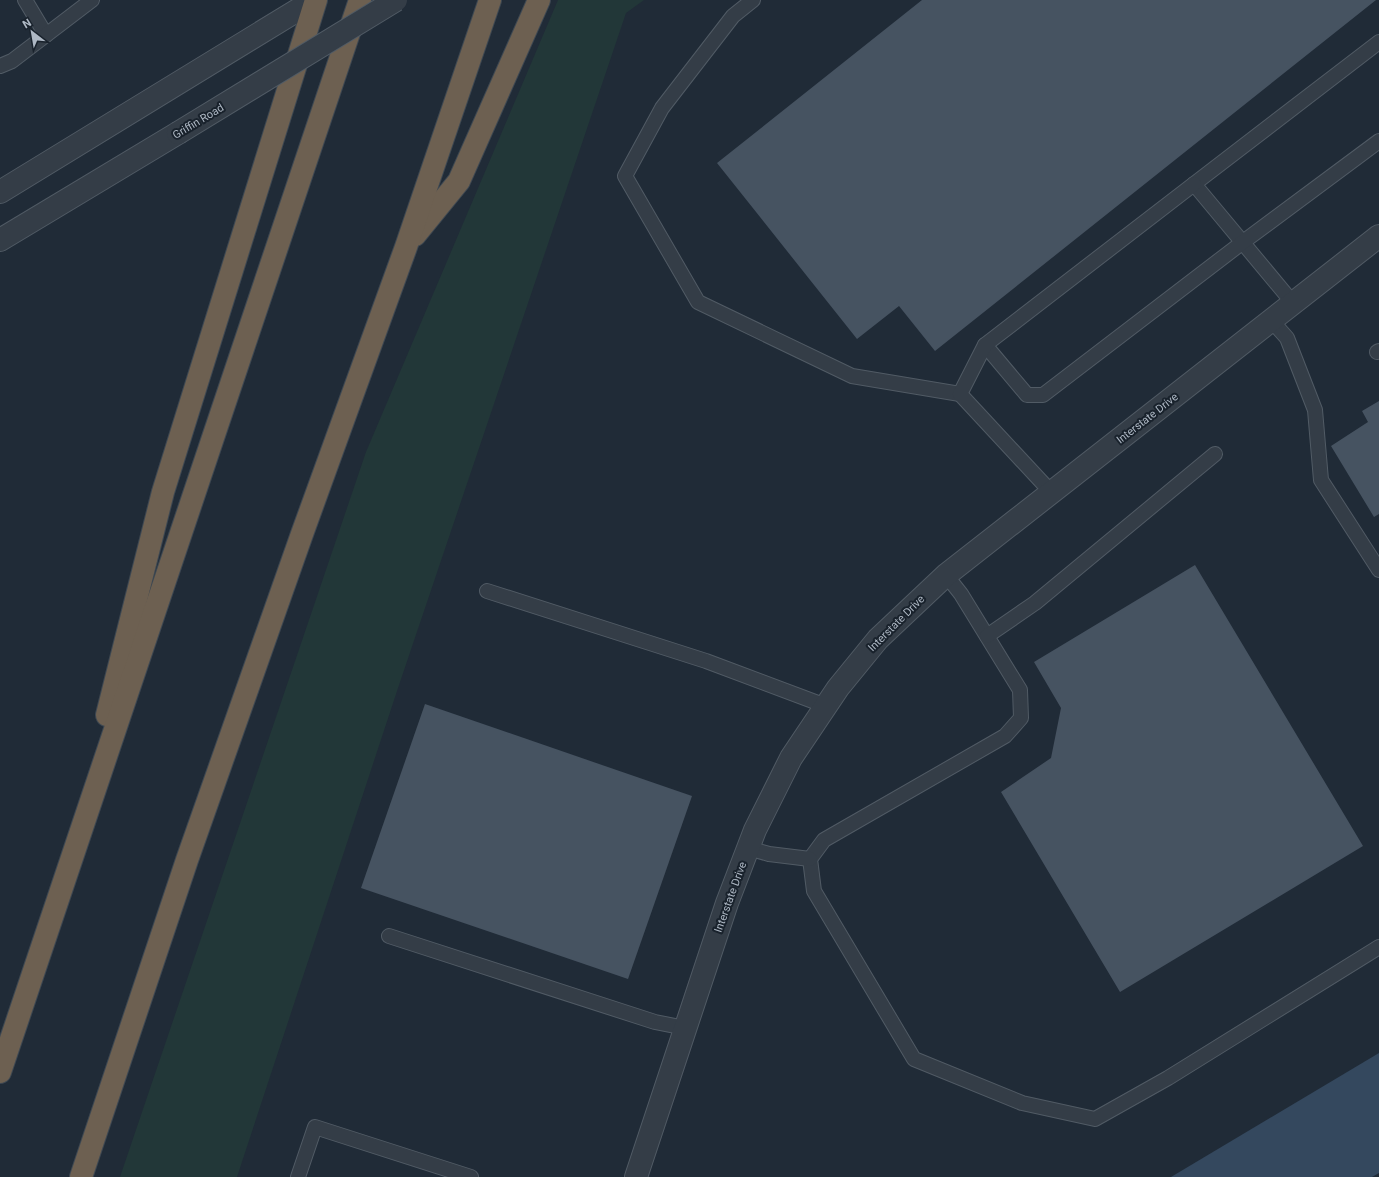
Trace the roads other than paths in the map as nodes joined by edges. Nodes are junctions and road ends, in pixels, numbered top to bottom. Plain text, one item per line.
1 (25, 0) edge
2 (92, 0) edge
3 (315, 0) edge
4 (360, 0) edge
5 (396, 0) edge
6 (490, 0) edge
7 (539, 0) edge
8 (753, 0) edge
9 (46, 35) junction
10 (1379, 42) edge
11 (0, 66) edge
12 (1379, 141) edge
13 (1194, 184) junction
14 (0, 192) edge
15 (1379, 236) edge
16 (0, 240) edge
17 (1243, 242) junction
18 (406, 247) junction
19 (1294, 303) junction
20 (1271, 320) junction
21 (985, 345) junction
22 (960, 394) junction
23 (1215, 454) dead end
24 (1052, 493) junction
25 (1379, 570) edge
26 (946, 575) junction
27 (487, 591) dead end
28 (987, 636) junction
29 (826, 706) junction
30 (748, 848) junction
31 (810, 859) junction
32 (65, 880) junction
33 (389, 936) dead end
34 (1379, 947) edge
35 (685, 1028) junction
36 (0, 1072) edge
37 (81, 1177) edge
38 (298, 1177) edge
39 (472, 1177) edge
40 (636, 1177) edge

1 - 9 lane
2 - 9 lane
3 - 14 street
3 - 32 highway
4 - 32 highway
5 - 16 street, Griffin Road, bridge
6 - 18 highway
7 - 18 highway
8 - 22 lane
9 - 11 lane
10 - 13 lane
12 - 17 lane
13 - 17 lane
13 - 21 lane
15 - 19 street, Interstate Drive
17 - 19 lane
17 - 21 lane
18 - 37 highway
19 - 20 street, Interstate Drive
20 - 24 street, Interstate Drive
20 - 25 lane
21 - 22 lane
22 - 24 lane
23 - 28 lane
24 - 26 street, Interstate Drive
26 - 28 lane
26 - 29 street, Interstate Drive
27 - 29 lane
28 - 31 lane
29 - 30 street, Interstate Drive
30 - 31 lane
30 - 35 street, Interstate Drive
31 - 34 lane
32 - 36 highway
33 - 35 lane
35 - 40 street, Interstate Drive
38 - 39 lane

